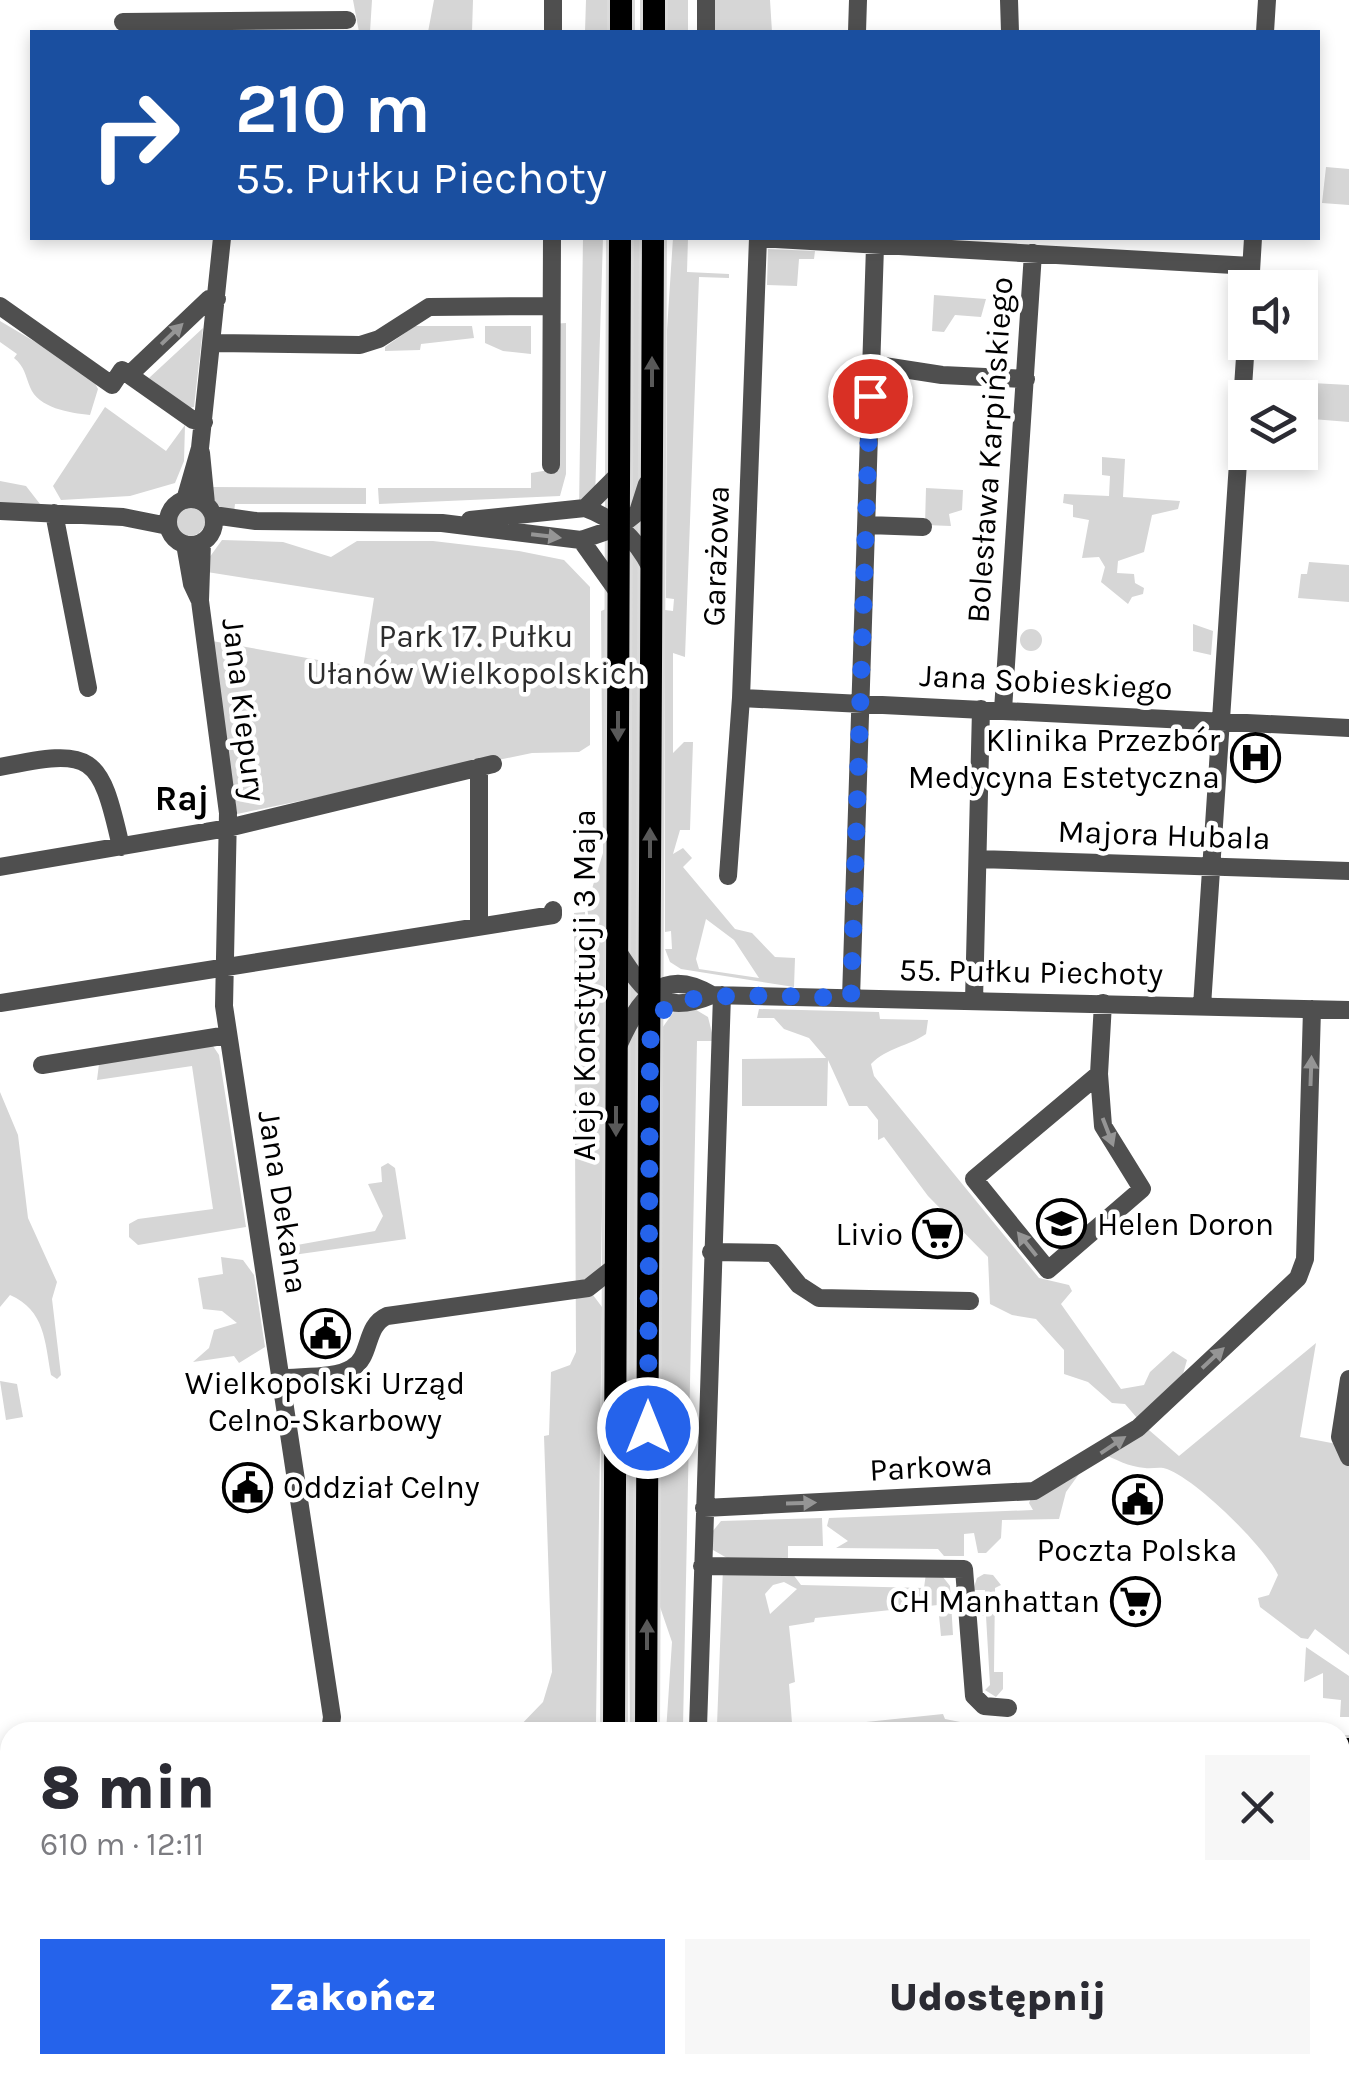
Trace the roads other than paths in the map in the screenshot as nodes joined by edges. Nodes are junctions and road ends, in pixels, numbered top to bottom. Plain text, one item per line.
1 (124, 0) edge
2 (553, 0) edge
3 (621, 0) edge
4 (654, 0) edge
5 (706, 0) edge
6 (858, 0) edge
7 (1009, 0) edge
8 (1267, 0) edge
9 (347, 20) dead end
10 (123, 27) edge
11 (553, 30) edge
12 (621, 30) edge
13 (654, 30) edge
14 (706, 30) edge
15 (858, 30) edge
16 (1010, 30) edge
17 (1266, 30) edge
18 (222, 240) edge
19 (552, 240) edge
20 (620, 240) edge
21 (653, 240) edge
22 (758, 240) edge
23 (787, 240) edge
24 (1253, 240) edge
25 (958, 243) edge
26 (875, 246) junction
27 (1033, 253) junction
28 (1252, 266) junction
29 (1252, 270) edge
30 (217, 298) junction
31 (0, 306) edge
32 (552, 306) junction
33 (212, 343) junction
34 (1245, 360) edge
35 (871, 364) junction
36 (121, 376) junction
37 (1026, 379) junction
38 (204, 422) junction
39 (200, 448) junction
40 (551, 465) dead end
41 (652, 470) junction
42 (619, 474) junction
43 (585, 508) junction
44 (0, 511) edge
45 (174, 512) junction
46 (54, 513) junction
47 (442, 523) junction
48 (867, 525) junction
49 (204, 527) junction
50 (922, 527) dead end
51 (619, 528) junction
52 (581, 540) junction
53 (652, 569) junction
54 (619, 594) junction
55 (88, 688) dead end
56 (741, 698) junction
57 (862, 702) junction
58 (981, 709) junction
59 (1003, 710) junction
60 (1220, 720) junction
61 (1349, 728) edge
62 (0, 767) edge
63 (228, 828) junction
64 (120, 847) junction
65 (978, 859) junction
66 (0, 866) edge
67 (1212, 868) junction
68 (1349, 871) edge
69 (728, 876) dead end
70 (553, 910) dead end
71 (480, 924) junction
72 (650, 941) junction
73 (618, 952) junction
74 (223, 966) junction
75 (678, 983) junction
76 (717, 995) junction
77 (851, 998) junction
78 (659, 999) junction
79 (974, 1000) junction
80 (0, 1003) edge
81 (1103, 1003) junction
82 (1202, 1006) junction
83 (1312, 1009) junction
84 (1349, 1010) edge
85 (228, 1035) junction
86 (616, 1049) junction
87 (42, 1065) dead end
88 (1099, 1074) junction
89 (711, 1252) junction
90 (616, 1266) junction
91 (588, 1288) junction
92 (970, 1301) dead end
93 (616, 1309) junction
94 (279, 1378) junction
95 (1349, 1379) edge
96 (1349, 1457) edge
97 (704, 1508) junction
98 (702, 1566) junction
99 (1008, 1708) dead end
100 (333, 1722) edge
101 (614, 1722) edge
102 (646, 1722) edge
103 (698, 1722) edge

1 - 10 street
2 - 11 street
3 - 12 main road
4 - 13 main road
5 - 14 street
6 - 15 street
7 - 16 street
8 - 17 street
9 - 10 street
18 - 30 street
19 - 32 street
20 - 42 main road, Aleje Konstytucji 3 Maja
41 -> 21 main road, Aleje Konstytucji 3 Maja
22 - 56 street, Garażowa
23 - 26 street
24 - 28 street
25 - 26 street
25 - 27 street
26 - 35 street
27 - 28 street
27 - 37 street, Bolesława Karpińskiego
28 - 29 street
30 - 33 street
36 -> 30 street
31 - 36 street
32 - 33 street
32 - 40 street
33 - 38 street
34 - 60 street
35 - 37 street
35 - 48 street
36 - 38 street
37 - 59 street, Bolesława Karpińskiego
38 - 39 street
39 - 45 street
39 - 49 street, Jana Kiepury
41 - 51 street
41 - 53 main road, Aleje Konstytucji 3 Maja
42 - 43 street
42 - 51 main road, Aleje Konstytucji 3 Maja
43 - 47 street
43 - 51 street
44 - 46 street
45 - 46 street
45 - 49 street
45 - 49 street
46 - 55 street
47 - 49 street
47 -> 52 street
48 - 50 street
48 - 57 street
49 - 63 street, Jana Kiepury
51 - 52 street
51 - 53 street
51 - 54 main road, Aleje Konstytucji 3 Maja
52 - 54 street
72 -> 53 main road, Aleje Konstytucji 3 Maja
54 -> 73 main road, Aleje Konstytucji 3 Maja
56 - 57 street, Jana Sobieskiego
56 - 69 street, Garażowa
57 - 58 street, Jana Sobieskiego
57 - 77 street
58 - 59 street, Jana Sobieskiego
58 - 65 street
59 - 60 street, Jana Sobieskiego
60 - 61 street, Jana Sobieskiego
60 - 67 street
62 - 64 street
63 - 64 street
63 - 71 street
63 - 74 street, Jana Dekana
64 - 66 street
65 - 67 street, Majora Hubala
65 - 79 street
67 - 68 street, Majora Hubala
67 - 82 street
70 - 71 street
71 - 74 street
72 - 75 street
72 - 78 main road, Aleje Konstytucji 3 Maja
73 - 78 street
73 - 86 main road, Aleje Konstytucji 3 Maja
74 - 80 street
74 - 85 street, Jana Dekana
75 - 76 street, 55. Pułku Piechoty
75 - 78 street
76 - 77 street, 55. Pułku Piechoty
76 - 78 street, 55. Pułku Piechoty
76 - 89 street
77 - 79 street, 55. Pułku Piechoty
78 - 86 street
102 -> 78 main road, Aleje Konstytucji 3 Maja
79 - 81 street, 55. Pułku Piechoty
81 - 82 street, 55. Pułku Piechoty
81 - 88 street
82 - 83 street, 55. Pułku Piechoty
83 - 84 street, 55. Pułku Piechoty
97 -> 83 street, Parkowa
85 - 87 street
85 - 94 street, Jana Dekana
86 -> 90 main road, Aleje Konstytucji 3 Maja
88 -> 88 street
89 - 92 street
89 - 97 street
90 - 91 street
90 - 93 main road, Aleje Konstytucji 3 Maja
91 - 93 street
91 - 94 street
93 - 101 main road, Aleje Konstytucji 3 Maja
94 - 100 street, Jana Dekana
95 - 96 street
97 - 98 street
98 - 99 street
98 - 103 street

